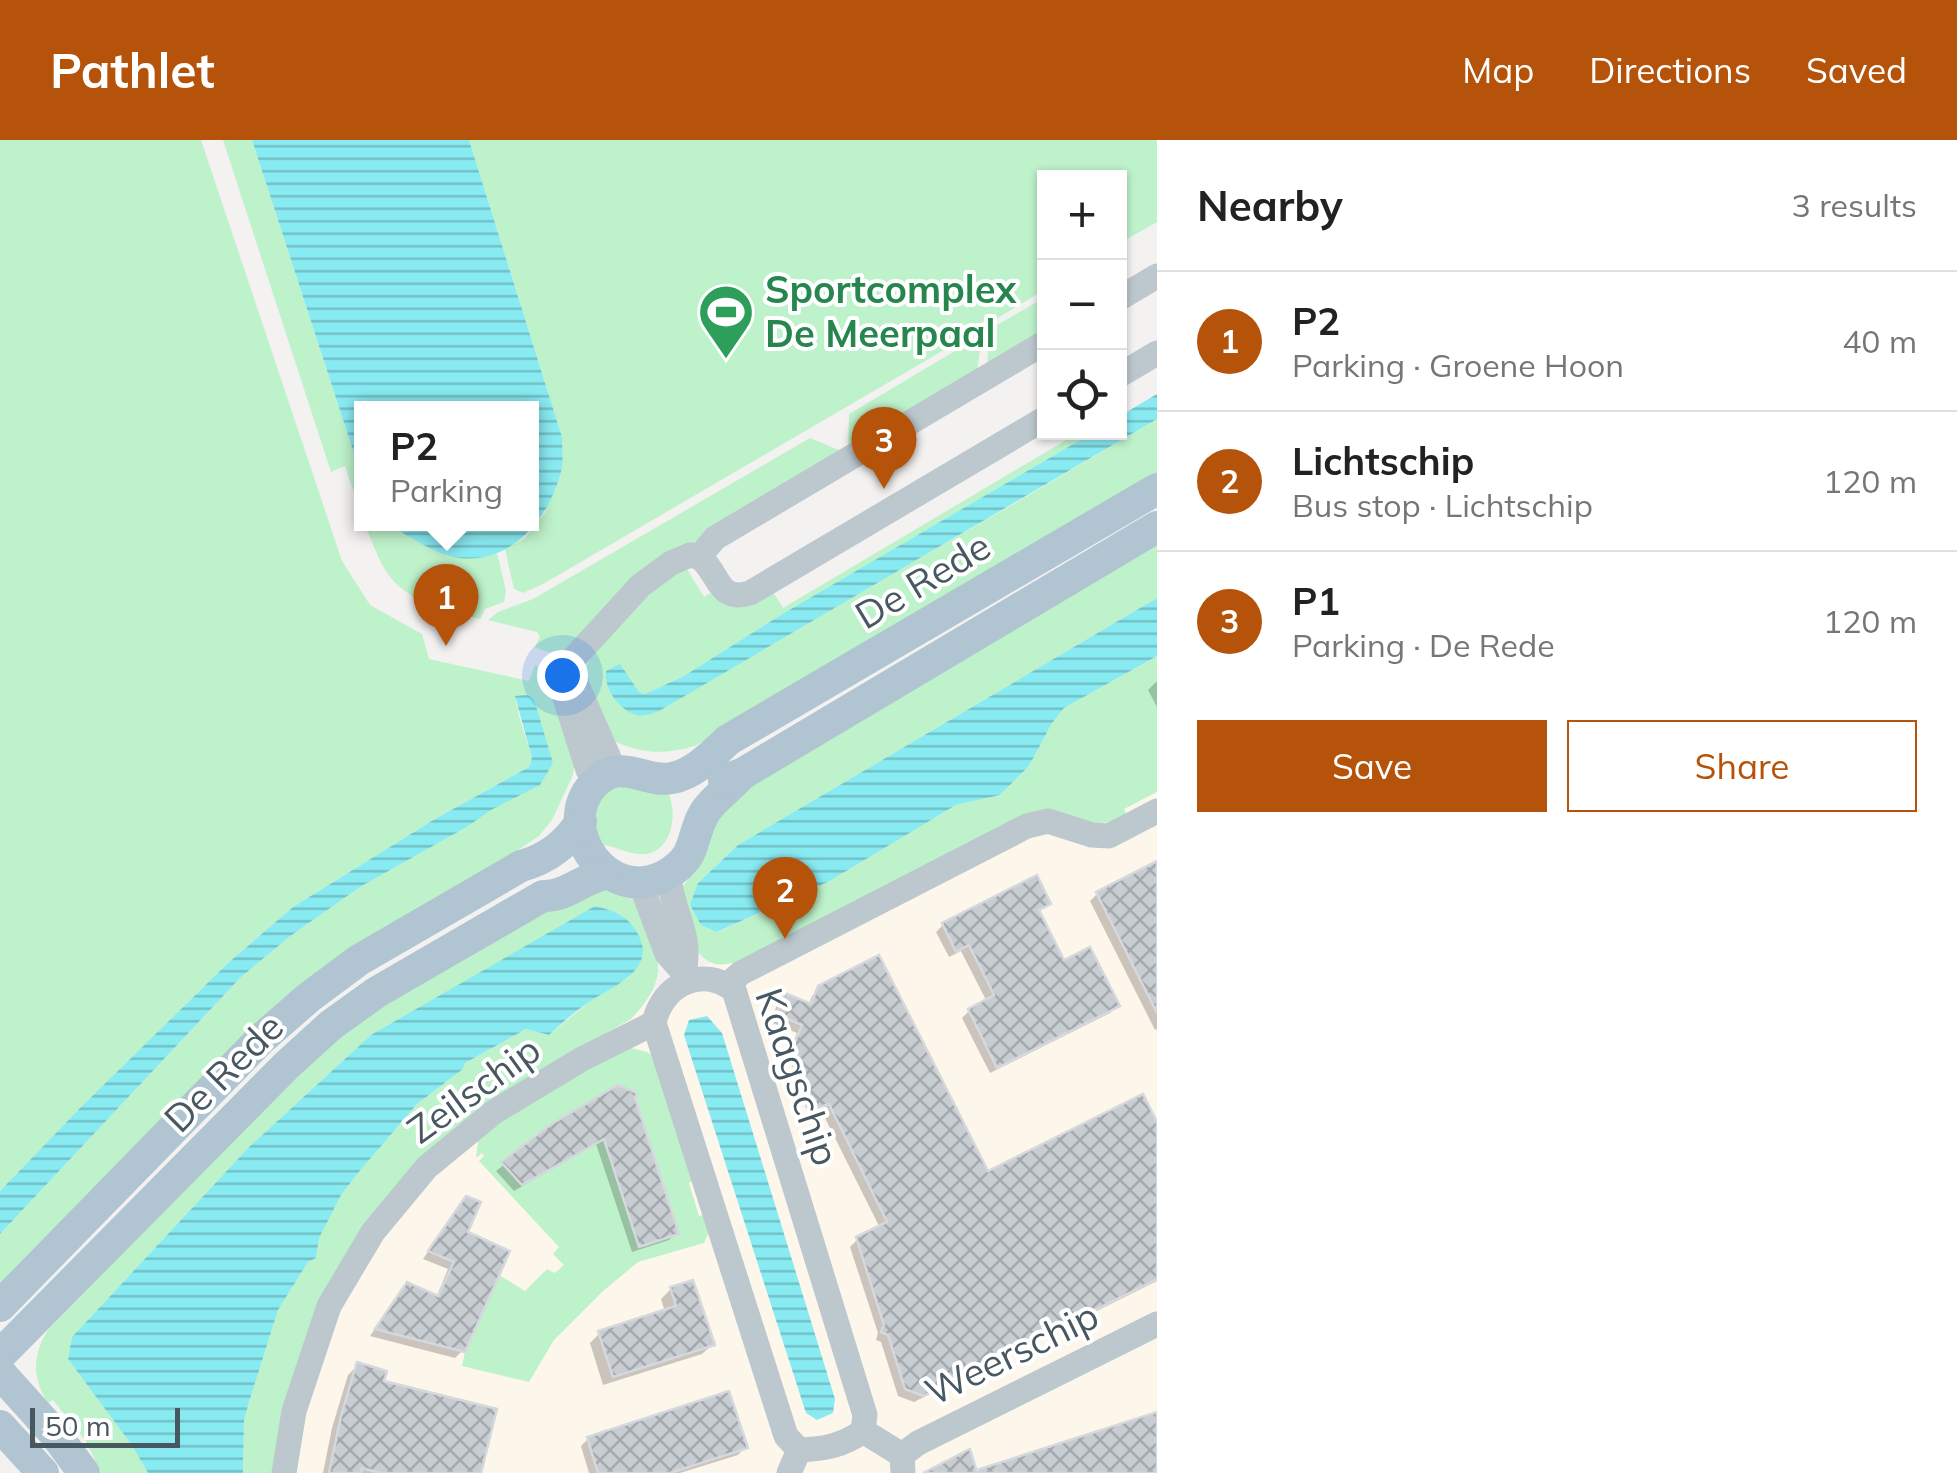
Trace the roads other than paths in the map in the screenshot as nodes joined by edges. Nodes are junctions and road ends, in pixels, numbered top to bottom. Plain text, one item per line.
1 (1157, 276) edge
2 (1127, 294) edge
3 (1037, 347) edge
4 (1157, 353) edge
5 (1127, 371) edge
6 (1037, 424) edge
7 (1157, 489) edge
8 (1157, 527) edge
9 (699, 556) junction
10 (597, 770) junction
11 (667, 772) junction
12 (1157, 811) edge
13 (694, 813) junction
14 (573, 820) junction
15 (599, 866) junction
16 (659, 871) junction
17 (685, 977) junction
18 (728, 985) junction
19 (654, 1023) junction
20 (0, 1306) edge
21 (1157, 1324) edge
22 (0, 1355) edge
23 (0, 1373) edge
24 (0, 1426) edge
25 (863, 1431) junction
26 (794, 1462) edge
27 (902, 1464) edge
28 (43, 1473) edge
29 (84, 1473) edge
30 (284, 1473) edge

1 - 2 street
3 - 9 street
4 - 5 street
6 - 9 street
7 - 11 main road, De Rede
8 - 13 main road, De Rede
9 - 10 street
10 - 11 main road
10 - 14 main road
11 - 13 main road
12 - 18 street
13 - 16 main road
14 - 15 main road
14 - 20 main road, De Rede
15 - 16 main road
15 - 22 main road, De Rede
16 - 17 street
17 - 18 street, Kaagschip
17 - 19 street
18 - 25 street, Kaagschip
19 - 26 street
19 - 30 street, Zeilschip
21 - 27 street, Weerschip
23 - 29 main road
24 - 28 main road
25 - 26 street
25 - 27 street

